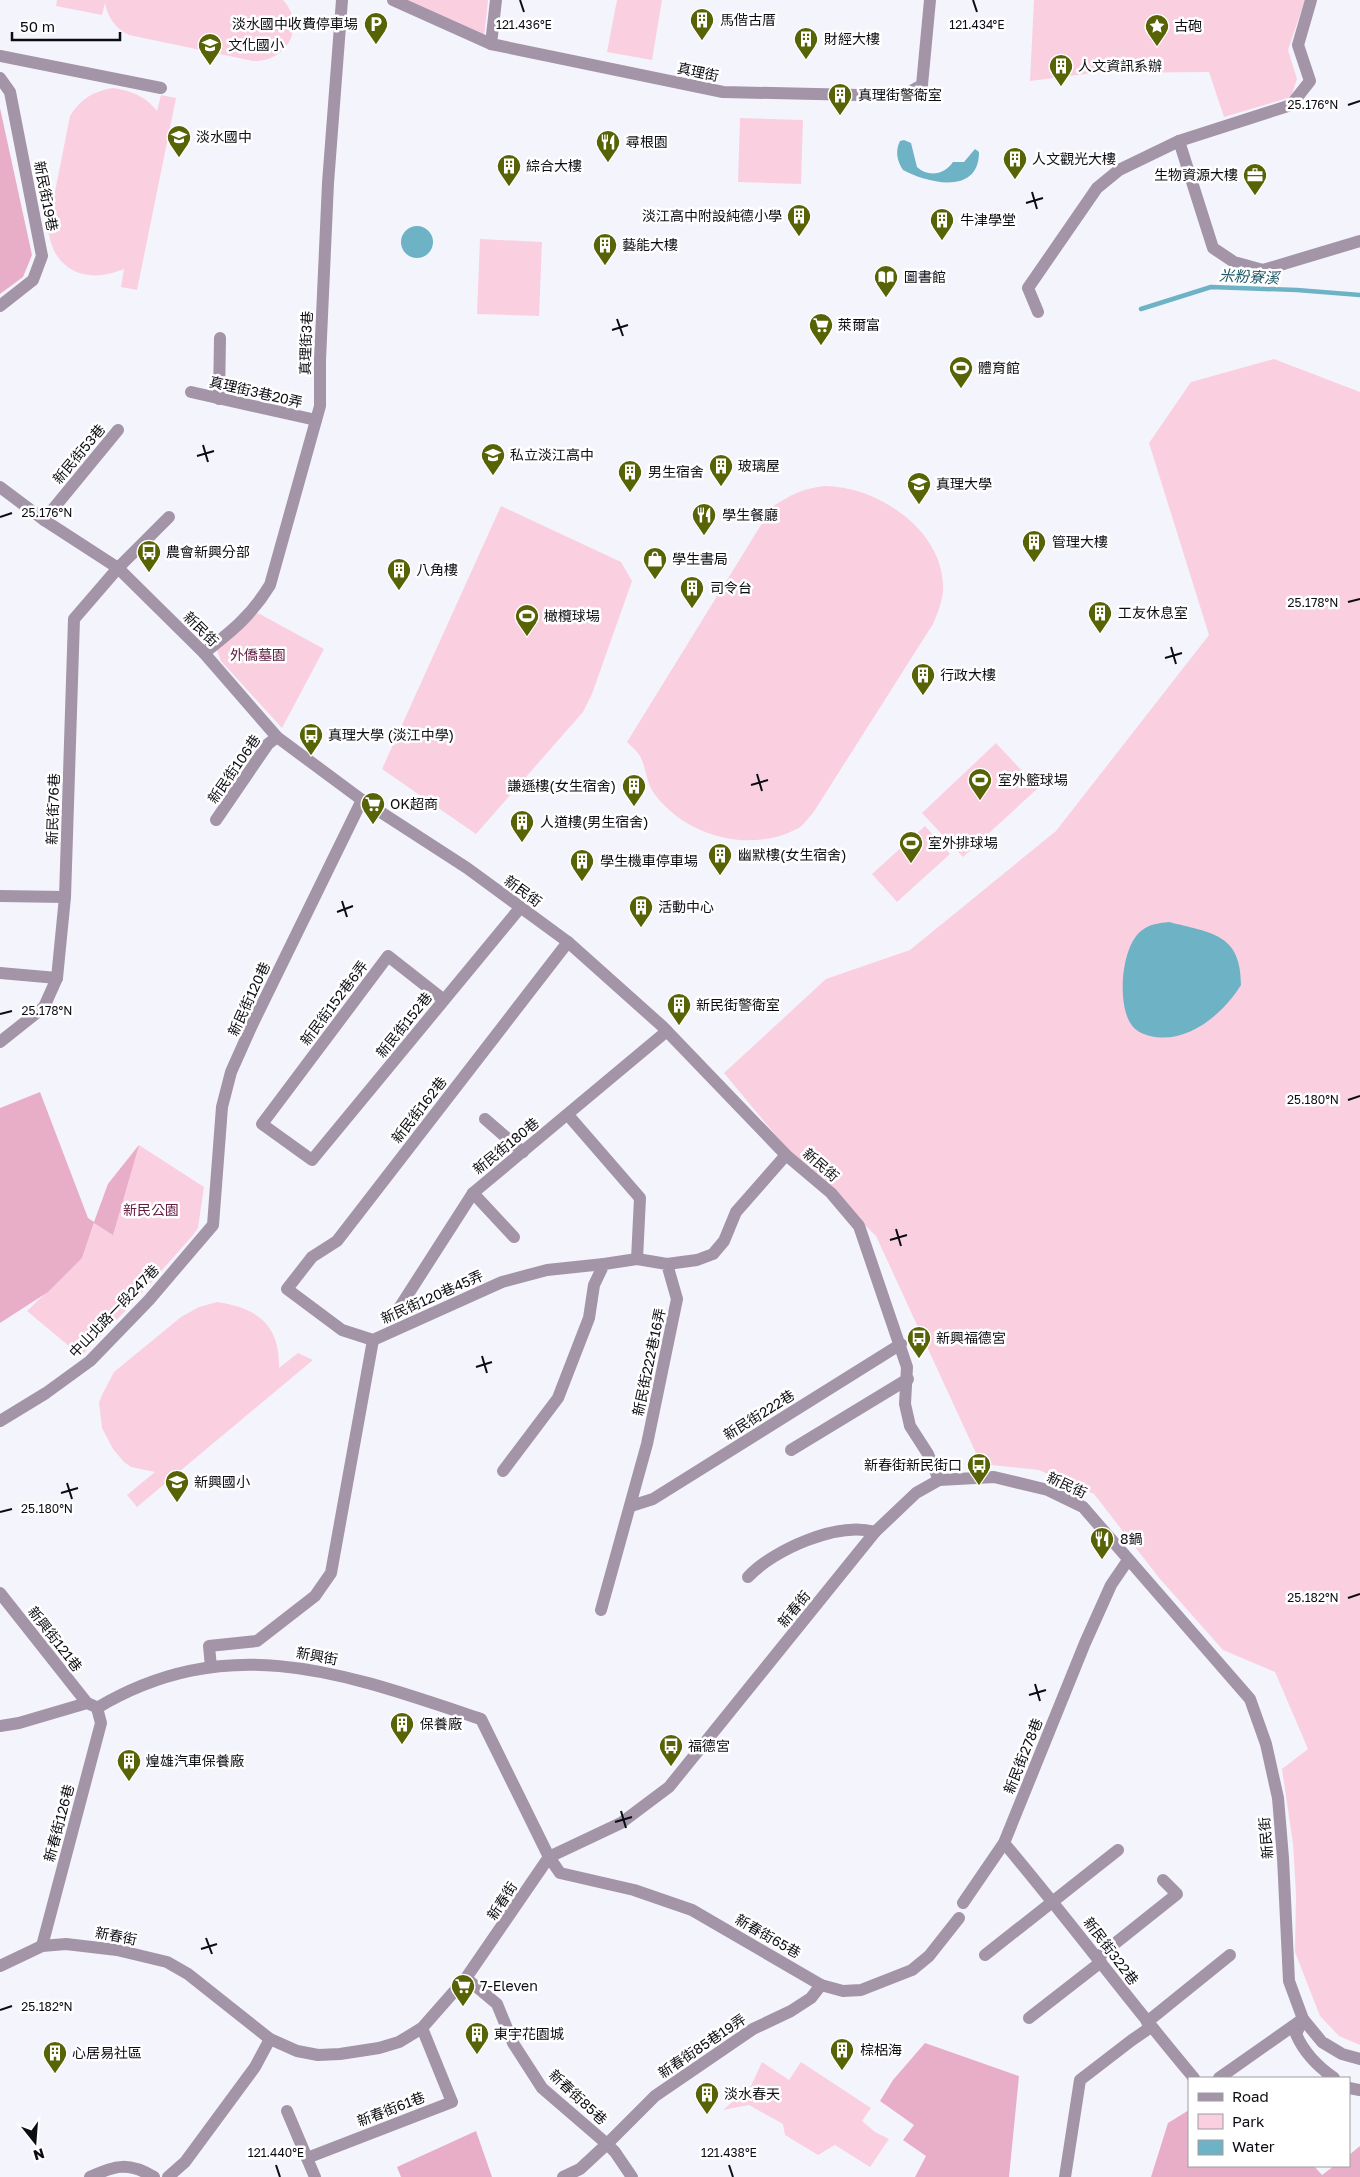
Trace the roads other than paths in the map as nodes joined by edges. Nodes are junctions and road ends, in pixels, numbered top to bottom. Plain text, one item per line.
1 (342, 0) edge
2 (393, 0) edge
3 (496, 0) edge
4 (930, 0) edge
5 (1312, 0) edge
6 (491, 44) junction
7 (0, 56) edge
8 (0, 78) edge
9 (161, 88) dead end
10 (1179, 141) junction
11 (1360, 241) edge
12 (0, 306) edge
13 (1038, 312) dead end
14 (220, 338) dead end
15 (191, 392) dead end
16 (219, 399) junction
17 (316, 420) junction
18 (118, 430) dead end
19 (0, 487) edge
20 (169, 517) dead end
21 (44, 520) junction
22 (118, 568) junction
23 (204, 653) junction
24 (277, 737) junction
25 (362, 800) junction
26 (216, 820) dead end
27 (0, 896) edge
28 (65, 897) junction
29 (520, 908) junction
30 (568, 942) junction
31 (0, 973) edge
32 (57, 978) junction
33 (444, 1000) junction
34 (667, 1030) junction
35 (0, 1042) edge
36 (568, 1115) junction
37 (485, 1119) dead end
38 (523, 1152) junction
39 (786, 1155) junction
40 (312, 1160) joint
41 (473, 1193) junction
42 (213, 1225) joint
43 (514, 1237) dead end
44 (637, 1259) junction
45 (604, 1264) junction
46 (667, 1264) junction
47 (287, 1289) joint
48 (396, 1313) dead end
49 (373, 1340) junction
50 (901, 1344) junction
51 (908, 1379) junction
52 (0, 1420) edge
53 (791, 1450) dead end
54 (503, 1471) dead end
55 (939, 1480) junction
56 (630, 1506) junction
57 (875, 1532) junction
58 (1128, 1560) junction
59 (748, 1578) dead end
60 (0, 1593) edge
61 (601, 1610) dead end
62 (211, 1667) junction
63 (92, 1705) junction
64 (0, 1726) edge
65 (1004, 1843) junction
66 (1118, 1850) dead end
67 (549, 1857) junction
68 (1163, 1880) dead end
69 (1053, 1901) junction
70 (963, 1903) dead end
71 (959, 1918) dead end
72 (42, 1946) junction
73 (985, 1955) dead end
74 (1230, 1955) dead end
75 (1100, 1960) junction
76 (0, 1966) edge
77 (466, 1978) junction
78 (821, 1985) junction
79 (1029, 2018) dead end
80 (1303, 2019) junction
81 (1149, 2025) junction
82 (422, 2028) junction
83 (270, 2039) junction
84 (1360, 2059) edge
85 (1193, 2077) edge
86 (1220, 2077) edge
87 (1332, 2077) edge
88 (287, 2111) dead end
89 (607, 2144) junction
90 (307, 2158) junction
91 (90, 2177) edge
92 (154, 2177) edge
93 (168, 2177) edge
94 (315, 2177) edge
95 (564, 2177) edge
96 (632, 2177) edge
97 (1065, 2177) edge

1 - 17 street, 真理街3巷
2 - 6 street, 真理街
3 - 6 street
4 - 6 street, 真理街
5 - 10 street
7 - 9 street
8 - 12 street, 新民街19巷
10 - 11 street
10 - 13 street
14 - 16 street
15 - 16 street, 真理街3巷20弄
16 - 17 street, 真理街3巷20弄
17 - 23 street, 真理街3巷
18 - 21 street, 新民街53巷
19 - 21 street, 新民街
20 - 22 street, 新民街76巷
21 - 22 street, 新民街
22 - 23 street, 新民街
22 - 28 street, 新民街76巷
23 - 24 street, 新民街
24 - 25 street, 新民街
24 - 26 street, 新民街106巷
25 - 29 street, 新民街
25 - 42 street, 新民街120巷
27 - 28 street
28 - 32 street, 新民街76巷
29 - 30 street, 新民街
29 - 33 street, 新民街152巷
30 - 34 street, 新民街
30 - 47 street, 新民街162巷
31 - 32 street
32 - 35 street, 新民街76巷
33 - 40 street, 新民街152巷
33 - 40 street, 新民街152巷6弄
34 - 36 street, 新民街180巷
34 - 39 street, 新民街
36 - 38 street, 新民街180巷
36 - 44 street
37 - 38 street
38 - 41 street, 新民街180巷
39 - 46 street
39 - 50 street, 新民街
41 - 43 street
41 - 48 street, 新民街180巷
42 - 52 street, 中山北路一段247巷
44 - 45 street
44 - 46 street
45 - 49 street, 新民街120巷45弄
45 - 54 street
46 - 56 street, 新民街222巷16弄
47 - 49 street, 新民街120巷45弄
49 - 62 street
50 - 51 street, 新民街
50 - 56 street, 新民街222巷
51 - 53 street
51 - 55 street, 新民街
55 - 57 street, 新春街
55 - 58 street, 新民街
56 - 61 street, 新民街222巷16弄
57 - 59 street
57 - 67 street, 新春街
58 - 65 street, 新民街278巷
58 - 80 street, 新民街
60 - 63 street, 新興街121巷
62 - 63 street, 新興街
62 - 67 street, 新興街
63 - 64 street, 新興街
63 - 72 street, 新春街126巷
65 - 69 street, 新民街322巷
65 - 70 street, 新民街278巷
66 - 69 street
67 - 77 street, 新春街
67 - 78 street, 新春街65巷
68 - 75 street
69 - 73 street
69 - 75 street, 新民街322巷
71 - 78 street, 新春街65巷
72 - 76 street, 新春街
72 - 83 street, 新春街
74 - 81 street
75 - 79 street
75 - 81 street, 新民街322巷
77 - 82 street, 新春街
77 - 89 street, 新春街85巷
78 - 89 street, 新春街85巷19弄
80 - 84 street
80 - 86 street
80 - 87 street
81 - 85 street, 新民街322巷
81 - 97 street
82 - 83 street, 新春街
82 - 90 street, 新春街61巷
83 - 93 street
88 - 90 street
89 - 95 street, 新春街85巷
89 - 96 street
90 - 94 street
91 - 92 street

